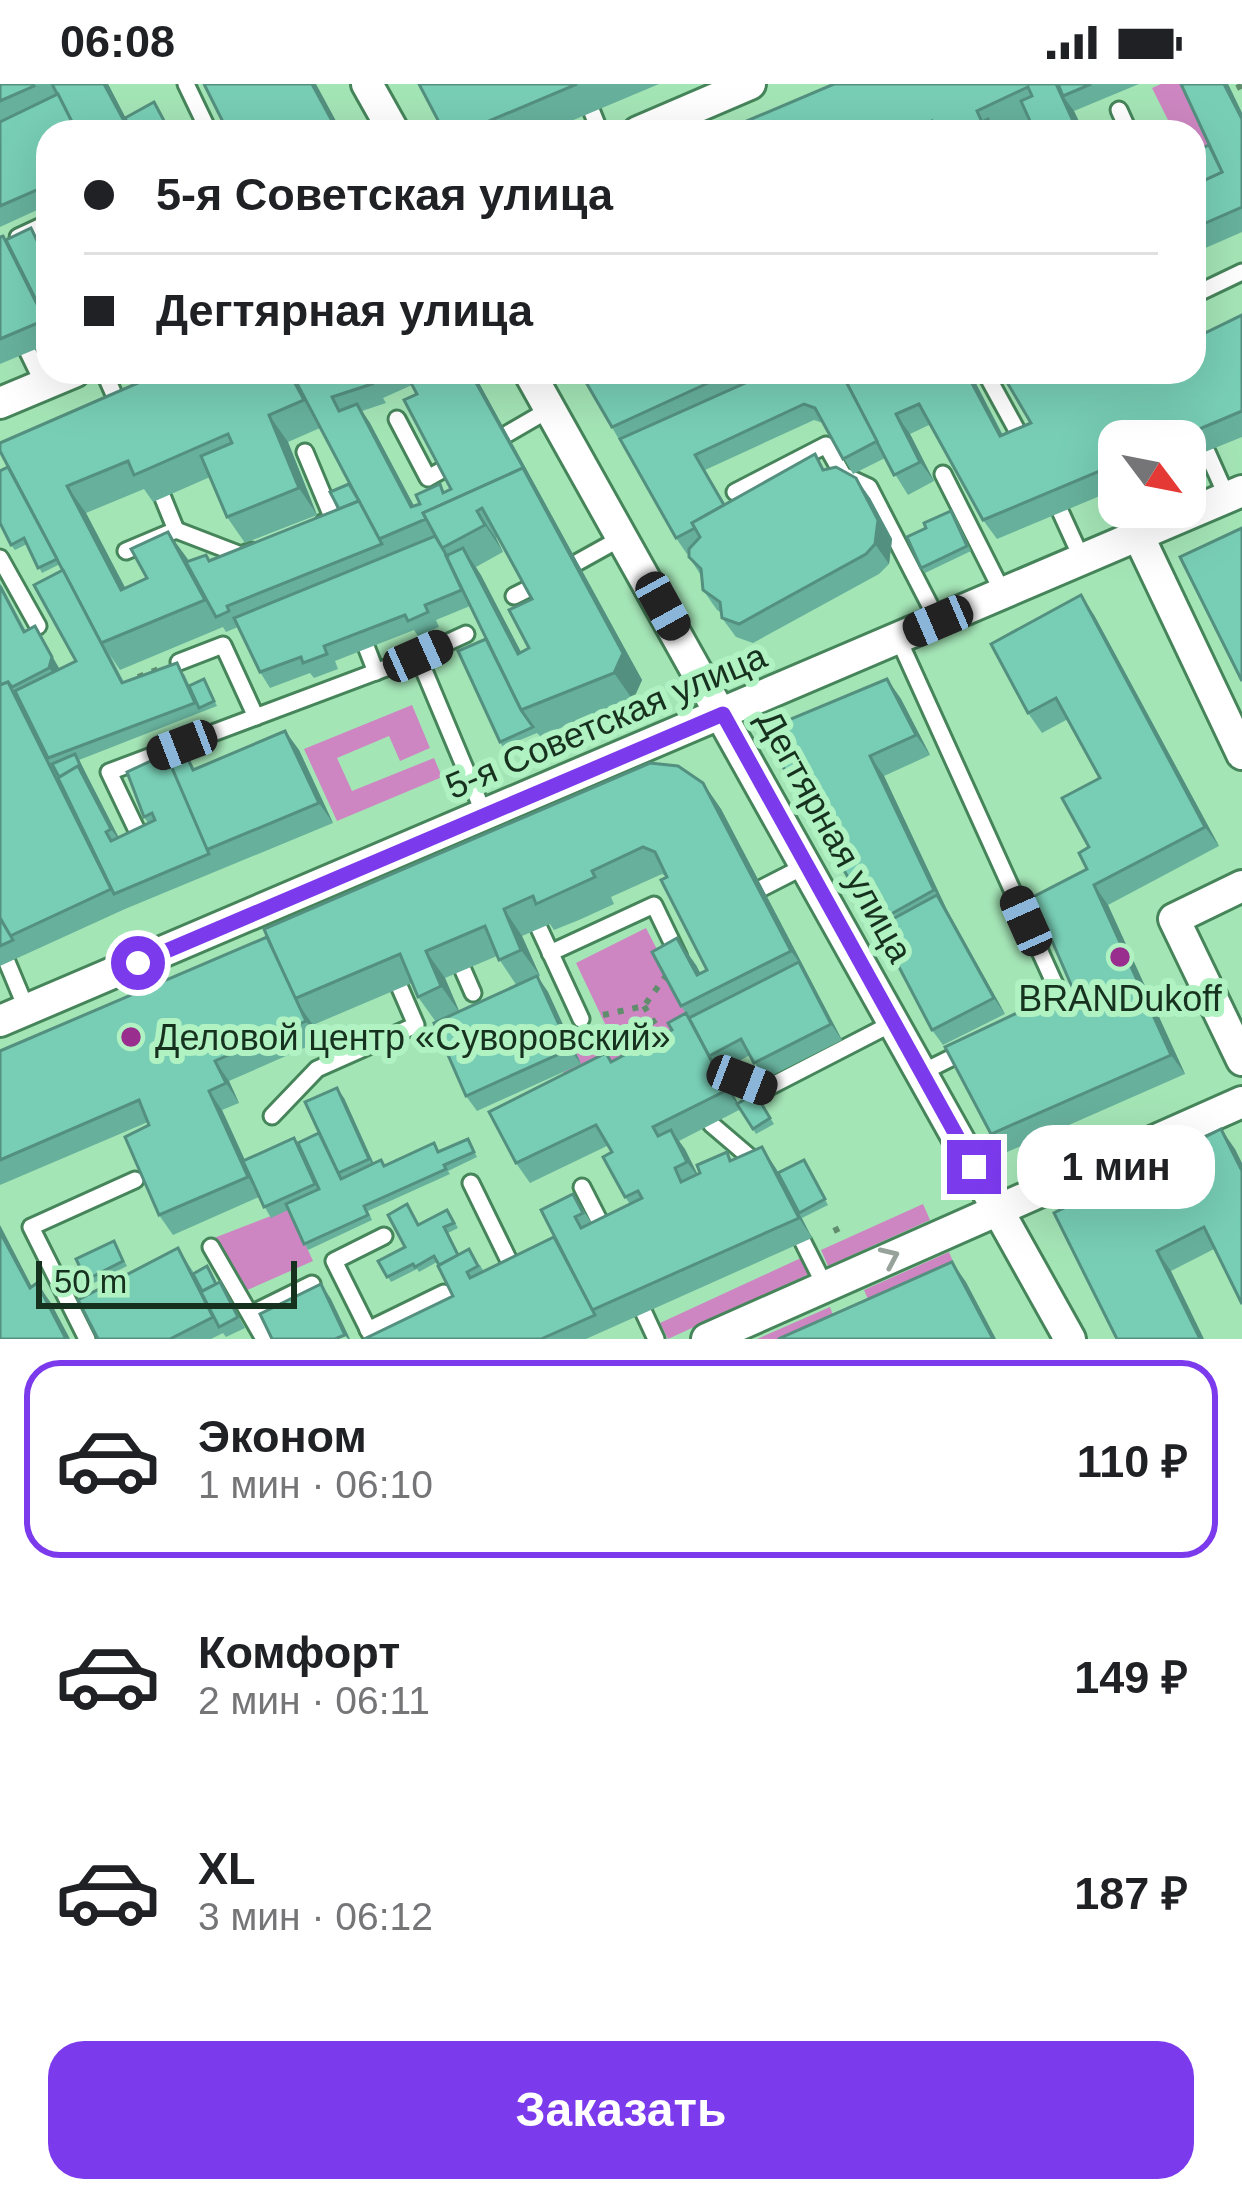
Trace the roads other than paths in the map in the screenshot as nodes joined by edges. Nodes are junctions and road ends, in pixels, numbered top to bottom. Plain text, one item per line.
1 (185, 84) edge
2 (367, 84) edge
3 (750, 84) edge
4 (717, 90) edge
5 (1119, 110) dead end
6 (592, 112) dead end
7 (203, 120) edge
8 (387, 120) edge
9 (596, 120) edge
10 (661, 120) edge
11 (1124, 120) edge
12 (36, 232) edge
13 (10, 240) edge
14 (1242, 272) edge
15 (1206, 289) edge
16 (28, 352) edge
17 (36, 368) edge
18 (109, 384) edge
19 (536, 384) edge
20 (992, 384) edge
21 (44, 385) edge
22 (0, 404) edge
23 (550, 409) junction
24 (397, 419) dead end
25 (125, 422) edge
26 (507, 434) edge
27 (1028, 449) edge
28 (305, 452) dead end
29 (1207, 452) edge
30 (444, 469) edge
31 (944, 473) edge
32 (735, 492) edge
33 (1234, 494) edge
34 (163, 498) edge
35 (1061, 513) edge
36 (314, 526) edge
37 (176, 530) junction
38 (1138, 535) junction
39 (623, 537) junction
40 (260, 548) edge
41 (126, 551) edge
42 (0, 558) edge
43 (1082, 559) junction
44 (578, 562) edge
45 (530, 588) edge
46 (1003, 593) junction
47 (514, 596) edge
48 (938, 621) junction
49 (38, 626) edge
50 (466, 634) edge
51 (898, 638) junction
52 (367, 649) edge
53 (418, 656) junction
54 (179, 662) edge
55 (376, 672) junction
56 (723, 714) junction
57 (256, 717) junction
58 (1242, 754) edge
59 (490, 821) junction
60 (141, 839) edge
61 (805, 866) junction
62 (1242, 886) edge
63 (762, 887) edge
64 (690, 926) edge
65 (538, 928) edge
66 (669, 937) junction
67 (550, 953) junction
68 (680, 958) edge
69 (8, 962) edge
70 (463, 970) edge
71 (400, 988) edge
72 (473, 993) dead end
73 (1042, 1011) edge
74 (14, 1016) edge
75 (581, 1019) road end
76 (893, 1023) junction
77 (981, 1042) edge
78 (1242, 1060) edge
79 (921, 1073) junction
80 (742, 1080) dead end
81 (1242, 1102) edge
82 (272, 1116) dead end
83 (711, 1124) edge
84 (765, 1170) edge
85 (135, 1180) edge
86 (472, 1183) dead end
87 (582, 1186) dead end
88 (998, 1209) junction
89 (384, 1236) dead end
90 (609, 1241) edge
91 (803, 1242) dead end
92 (211, 1247) dead end
93 (517, 1276) edge
94 (312, 1284) edge
95 (825, 1286) junction
96 (444, 1293) edge
97 (644, 1313) edge
98 (251, 1314) junction
99 (371, 1335) edge
100 (87, 1339) edge
101 (264, 1339) edge
102 (656, 1339) edge
103 (707, 1339) edge
104 (1070, 1339) edge

1 - 7 lane
2 - 8 street
3 - 4 street
4 - 10 street
5 - 11 lane
6 - 9 lane
12 - 13 lane
14 - 15 lane
16 - 17 lane
18 - 25 lane
19 - 23 street, Дегтярная улица
20 - 27 lane
21 - 22 street
23 - 26 lane
23 - 39 street, Дегтярная улица
24 - 30 lane
28 - 36 lane
29 - 33 lane
31 - 46 lane
32 - 48 lane
33 - 38 street, 5-я Советская улица
34 - 37 lane
35 - 43 lane
37 - 40 lane
37 - 41 lane
38 - 43 street, 5-я Советская улица
38 - 58 street
39 - 44 lane
39 - 56 street, Дегтярная улица
42 - 49 lane
43 - 46 street, 5-я Советская улица
45 - 47 lane
46 - 48 street, 5-я Советская улица
48 - 51 street, 5-я Советская улица
50 - 53 lane
51 - 56 street, 5-я Советская улица
51 - 73 lane
52 - 55 lane
53 - 55 lane
53 - 59 lane
54 - 57 lane
55 - 57 lane
56 - 59 street, 5-я Советская улица
56 - 61 street, Дегтярная улица
57 - 60 lane
59 - 74 street, 5-я Советская улица
61 - 63 lane
61 - 76 street, Дегтярная улица
62 - 78 street
64 - 66 lane
65 - 67 lane
66 - 67 lane
66 - 68 lane
67 - 75 lane
69 - 74 lane
70 - 72 lane
71 - 82 lane
76 - 79 street, Дегтярная улица
76 - 80 lane
77 - 79 lane
79 - 88 street, Дегтярная улица
81 - 88 street
83 - 84 lane
85 - 100 lane
86 - 93 lane
87 - 90 lane
95 -> 88 street
88 - 104 street, Дегтярная улица
89 - 99 lane
91 - 95 lane
92 - 98 lane
94 - 98 lane
95 - 103 street
96 - 99 lane
97 - 102 lane
98 - 101 lane

